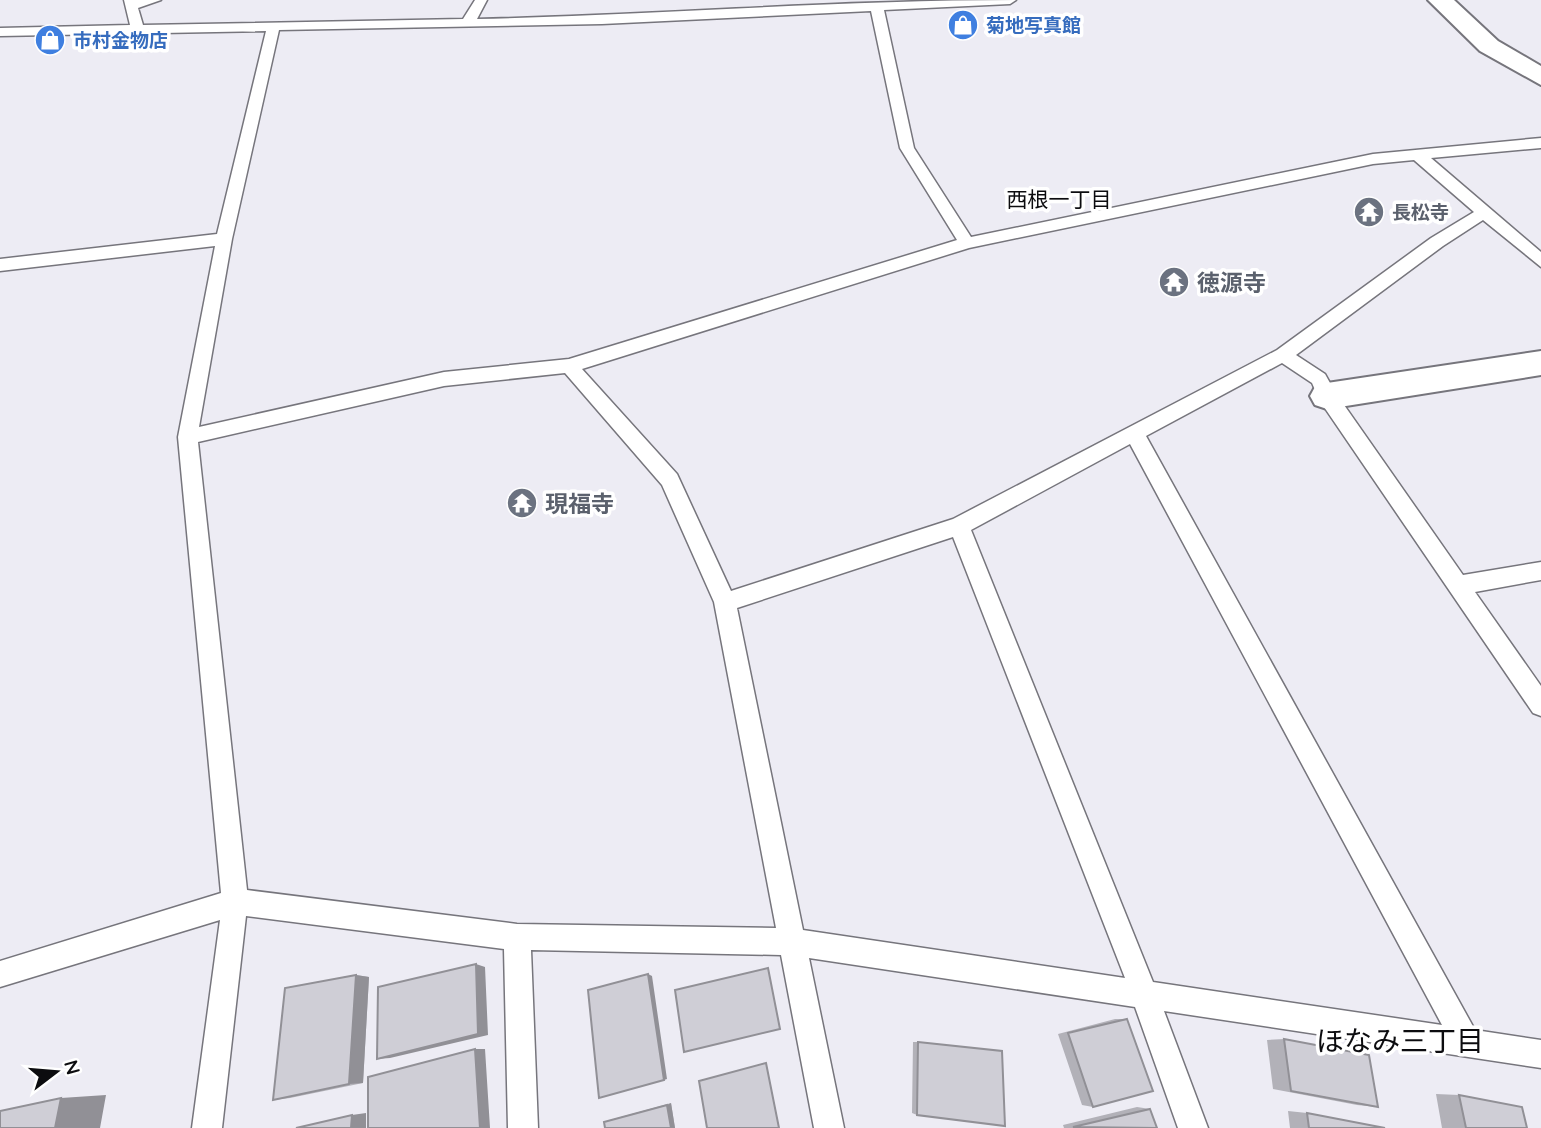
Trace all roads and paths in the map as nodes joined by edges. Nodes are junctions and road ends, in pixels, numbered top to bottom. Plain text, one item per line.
1 (155, 0) edge
2 (481, 0) edge
3 (1010, 0) edge
4 (1440, 0) edge
5 (131, 3) edge
6 (877, 8) junction
7 (468, 22) junction
8 (273, 27) junction
9 (136, 29) junction
10 (0, 32) edge
11 (1541, 77) edge
12 (1541, 143) edge
13 (1419, 156) junction
14 (1483, 213) junction
15 (224, 239) junction
16 (967, 243) junction
17 (1541, 261) edge
18 (0, 265) edge
19 (1283, 355) junction
20 (1541, 363) edge
21 (569, 366) junction
22 (1327, 396) junction
23 (1135, 435) junction
24 (188, 437) junction
25 (958, 526) junction
26 (1541, 571) edge
27 (1459, 585) junction
28 (725, 602) junction
29 (1541, 705) edge
30 (235, 902) junction
31 (517, 937) junction
32 (792, 943) junction
33 (0, 974) edge
34 (1144, 993) junction
35 (1468, 1045) junction
36 (1541, 1054) edge
37 (207, 1128) edge
38 (523, 1128) edge
39 (829, 1128) edge
40 (1192, 1128) edge

1 - 5 lane
2 - 7 lane
3 - 6 lane
4 - 11 street
5 - 9 lane
6 - 7 lane
6 - 16 lane
7 - 8 lane
8 - 9 lane
8 - 15 lane
9 - 10 lane
12 - 13 lane
13 - 14 lane
13 - 16 lane
14 - 17 lane
14 - 19 lane
15 - 18 lane
15 - 24 lane
16 - 21 lane
19 - 22 lane
19 - 23 lane
20 - 22 street
21 - 24 lane
21 - 28 lane
22 - 27 lane
23 - 25 lane
23 - 35 lane
24 - 30 lane
25 - 28 lane
25 - 34 lane
26 - 27 lane
27 - 29 lane
28 - 32 lane
30 - 31 lane
30 - 33 lane
30 - 37 lane
31 - 32 lane
31 - 38 lane
32 - 34 lane
32 - 39 lane
34 - 35 lane
34 - 40 lane
35 - 36 lane

